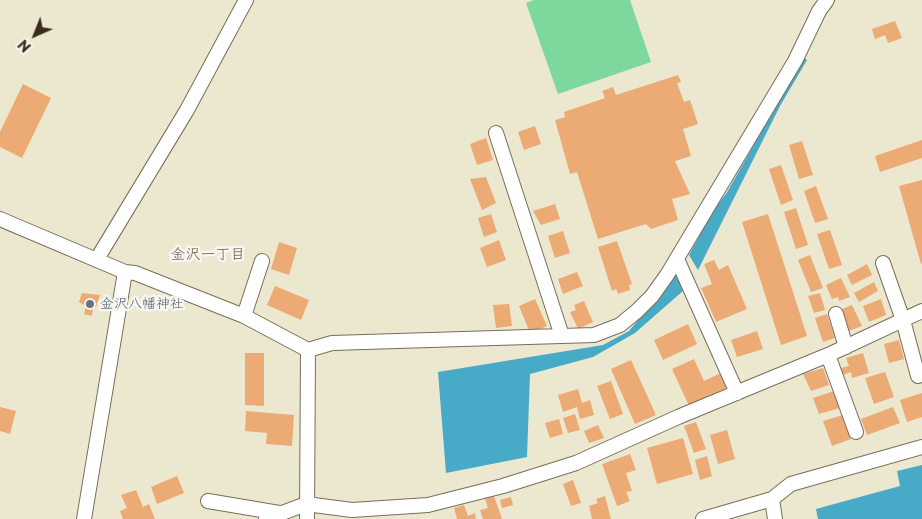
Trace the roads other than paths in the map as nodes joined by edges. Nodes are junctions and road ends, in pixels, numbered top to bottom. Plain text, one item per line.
1 (246, 0) edge
2 (827, 0) edge
3 (496, 133) dead end
4 (0, 219) edge
5 (677, 259) junction
6 (97, 260) junction
7 (262, 261) dead end
8 (883, 264) dead end
9 (125, 272) junction
10 (922, 311) edge
11 (836, 314) dead end
12 (244, 316) junction
13 (903, 320) junction
14 (562, 336) junction
15 (846, 347) junction
16 (308, 350) junction
17 (828, 355) junction
18 (918, 376) dead end
19 (737, 393) junction
20 (856, 432) dead end
21 (922, 447) edge
22 (772, 499) junction
23 (208, 501) dead end
24 (306, 504) junction
25 (281, 514) junction
26 (84, 519) edge
27 (266, 519) edge
28 (307, 519) edge
29 (703, 519) edge
30 (775, 519) edge

1 - 6 street
2 - 5 street
3 - 14 street
4 - 6 street
5 - 14 street
5 - 19 street
6 - 9 street
7 - 12 street
8 - 13 street
9 - 12 street
9 - 26 street
10 - 13 street
11 - 15 street
12 - 16 street
13 - 15 street
13 - 18 street
14 - 16 street
15 - 17 street
16 - 24 street
17 - 19 street
17 - 20 street
19 - 24 street
21 - 22 street
22 - 29 street
22 - 30 street
23 - 25 street
24 - 25 street
24 - 28 street
25 - 27 street

